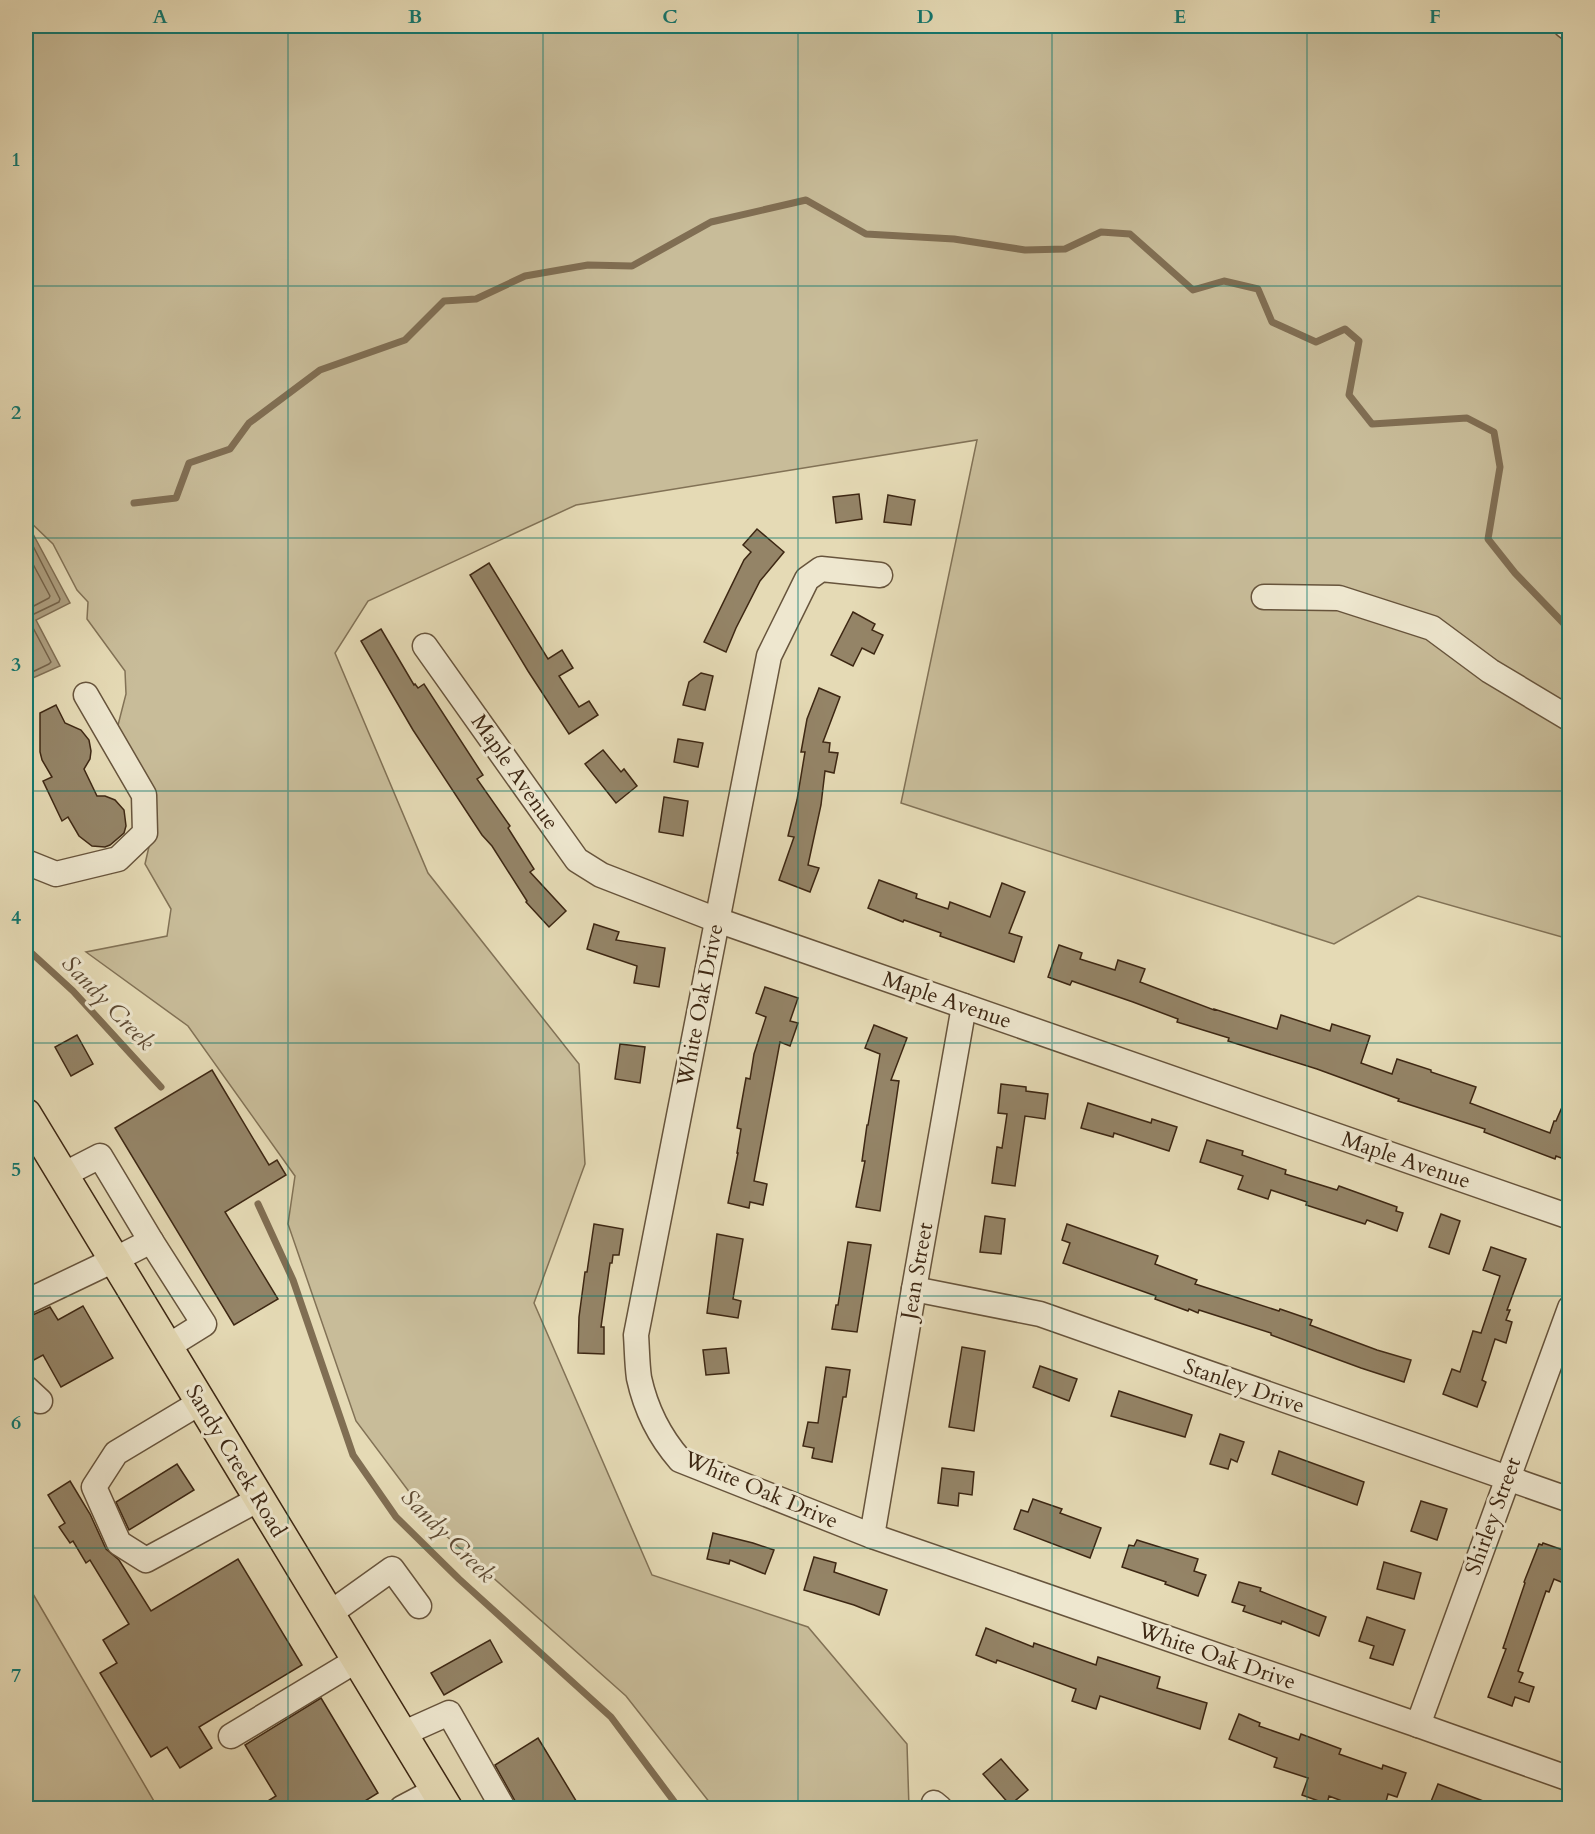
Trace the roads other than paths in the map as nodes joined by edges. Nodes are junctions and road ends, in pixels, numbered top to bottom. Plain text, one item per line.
1 (1566, 26) edge
2 (1569, 29) edge
3 (880, 575) dead end
4 (1264, 597) dead end
5 (425, 646) dead end
6 (86, 695) dead end
7 (1569, 719) edge
8 (26, 862) edge
9 (717, 920) junction
10 (964, 1006) junction
11 (26, 1114) edge
12 (63, 1175) junction
13 (1569, 1217) edge
14 (151, 1240) junction
15 (114, 1260) junction
16 (914, 1289) junction
17 (26, 1302) edge
18 (1569, 1308) edge
19 (167, 1347) junction
20 (201, 1402) junction
21 (1507, 1478) junction
22 (259, 1498) junction
23 (1569, 1500) edge
24 (872, 1536) junction
25 (419, 1606) dead end
26 (329, 1614) junction
27 (357, 1660) junction
28 (1418, 1725) junction
29 (402, 1734) junction
30 (231, 1736) dead end
31 (1569, 1779) edge
32 (441, 1799) edge
33 (402, 1809) edge
34 (503, 1809) edge

1 - 2 street
3 - 9 street, White Oak Drive
4 - 7 street
5 - 9 street, Maple Avenue
6 - 8 street
9 - 10 street, Maple Avenue
9 - 24 street, White Oak Drive
10 - 13 street, Maple Avenue
10 - 16 street, Jean Street
11 - 12 main road, Sandy Creek Road
12 - 14 street
12 - 15 main road, Sandy Creek Road
14 - 15 street
14 - 19 street
15 - 17 street
15 - 19 main road, Sandy Creek Road
16 - 21 street, Stanley Drive
16 - 24 street, Jean Street
18 - 21 street, Shirley Street
19 - 20 main road, Sandy Creek Road
20 - 22 main road, Sandy Creek Road
20 - 22 street
21 - 23 street, Stanley Drive
21 - 28 street, Shirley Street
22 - 26 main road, Sandy Creek Road
24 - 28 street, White Oak Drive
25 - 26 street
26 - 27 main road, Sandy Creek Road
27 - 29 main road, Sandy Creek Road
27 - 30 street
28 - 31 street, White Oak Drive
29 - 32 main road, Sandy Creek Road
29 - 34 street
32 - 33 street

